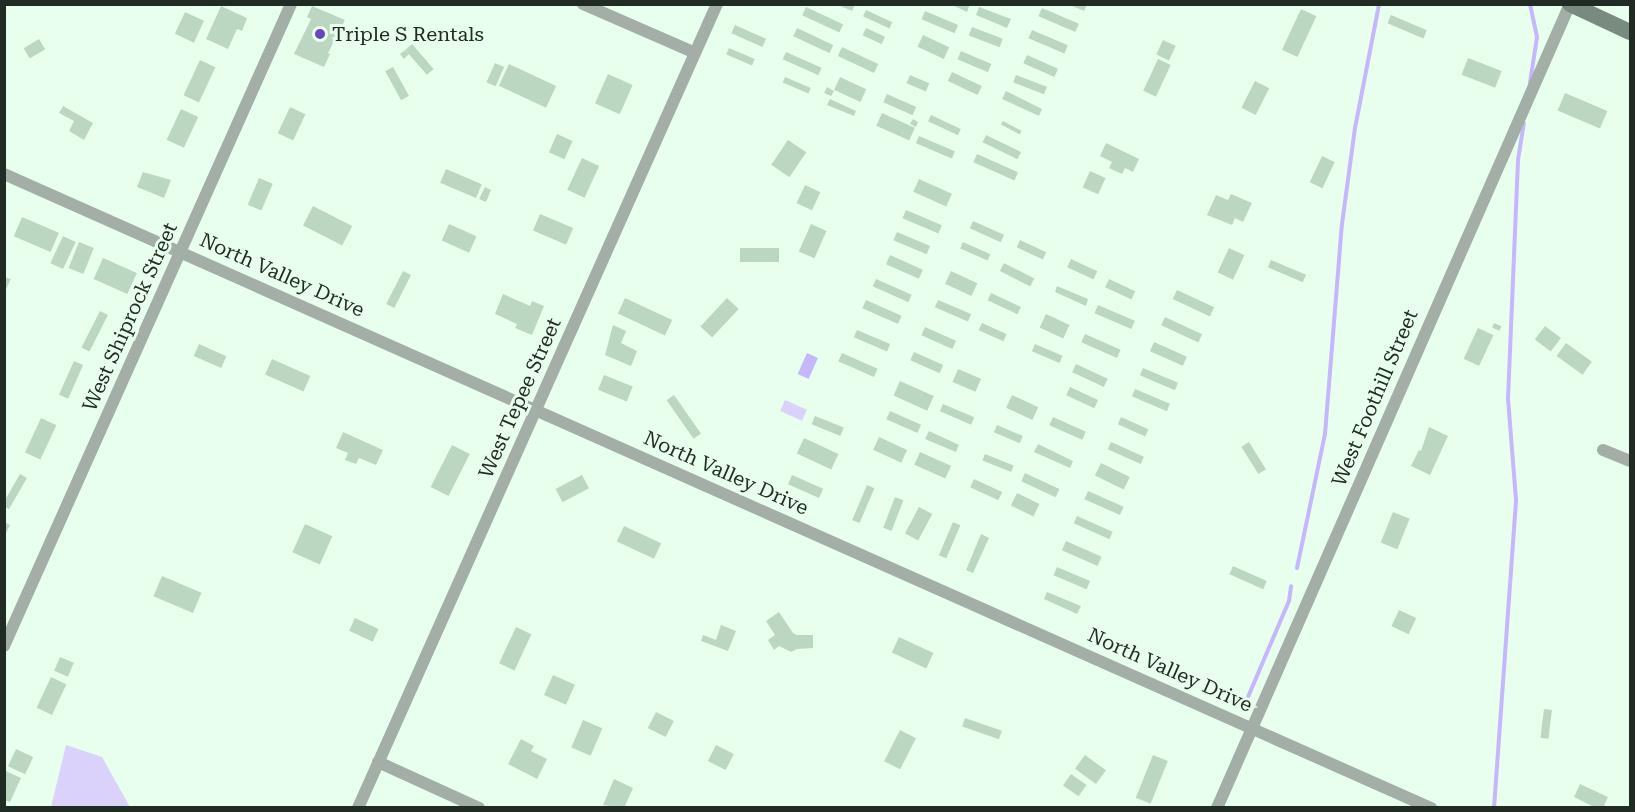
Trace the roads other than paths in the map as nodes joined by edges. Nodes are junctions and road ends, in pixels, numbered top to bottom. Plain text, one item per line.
1 (291, 4) edge
2 (583, 4) edge
3 (717, 4) edge
4 (1570, 5) edge
5 (1630, 32) edge
6 (695, 53) junction
7 (5, 175) edge
8 (181, 252) junction
9 (536, 410) junction
10 (1603, 450) dead end
11 (1630, 461) edge
12 (4, 646) edge
13 (1252, 729) junction
14 (378, 762) junction
15 (358, 807) edge
16 (479, 807) edge
17 (1217, 807) edge
18 (1431, 807) edge

1 - 8 street, West Shiprock Street
2 - 6 street
3 - 6 street, West Tepee Street
4 - 5 street
4 - 13 street, West Foothill Street
6 - 9 street, West Tepee Street
7 - 8 street, North Valley Drive
8 - 9 street, North Valley Drive
8 - 12 street, West Shiprock Street
9 - 13 street, North Valley Drive
9 - 14 street, West Tepee Street
10 - 11 street
13 - 17 street, West Foothill Street
13 - 18 street, North Valley Drive
14 - 15 street, West Tepee Street
14 - 16 street

